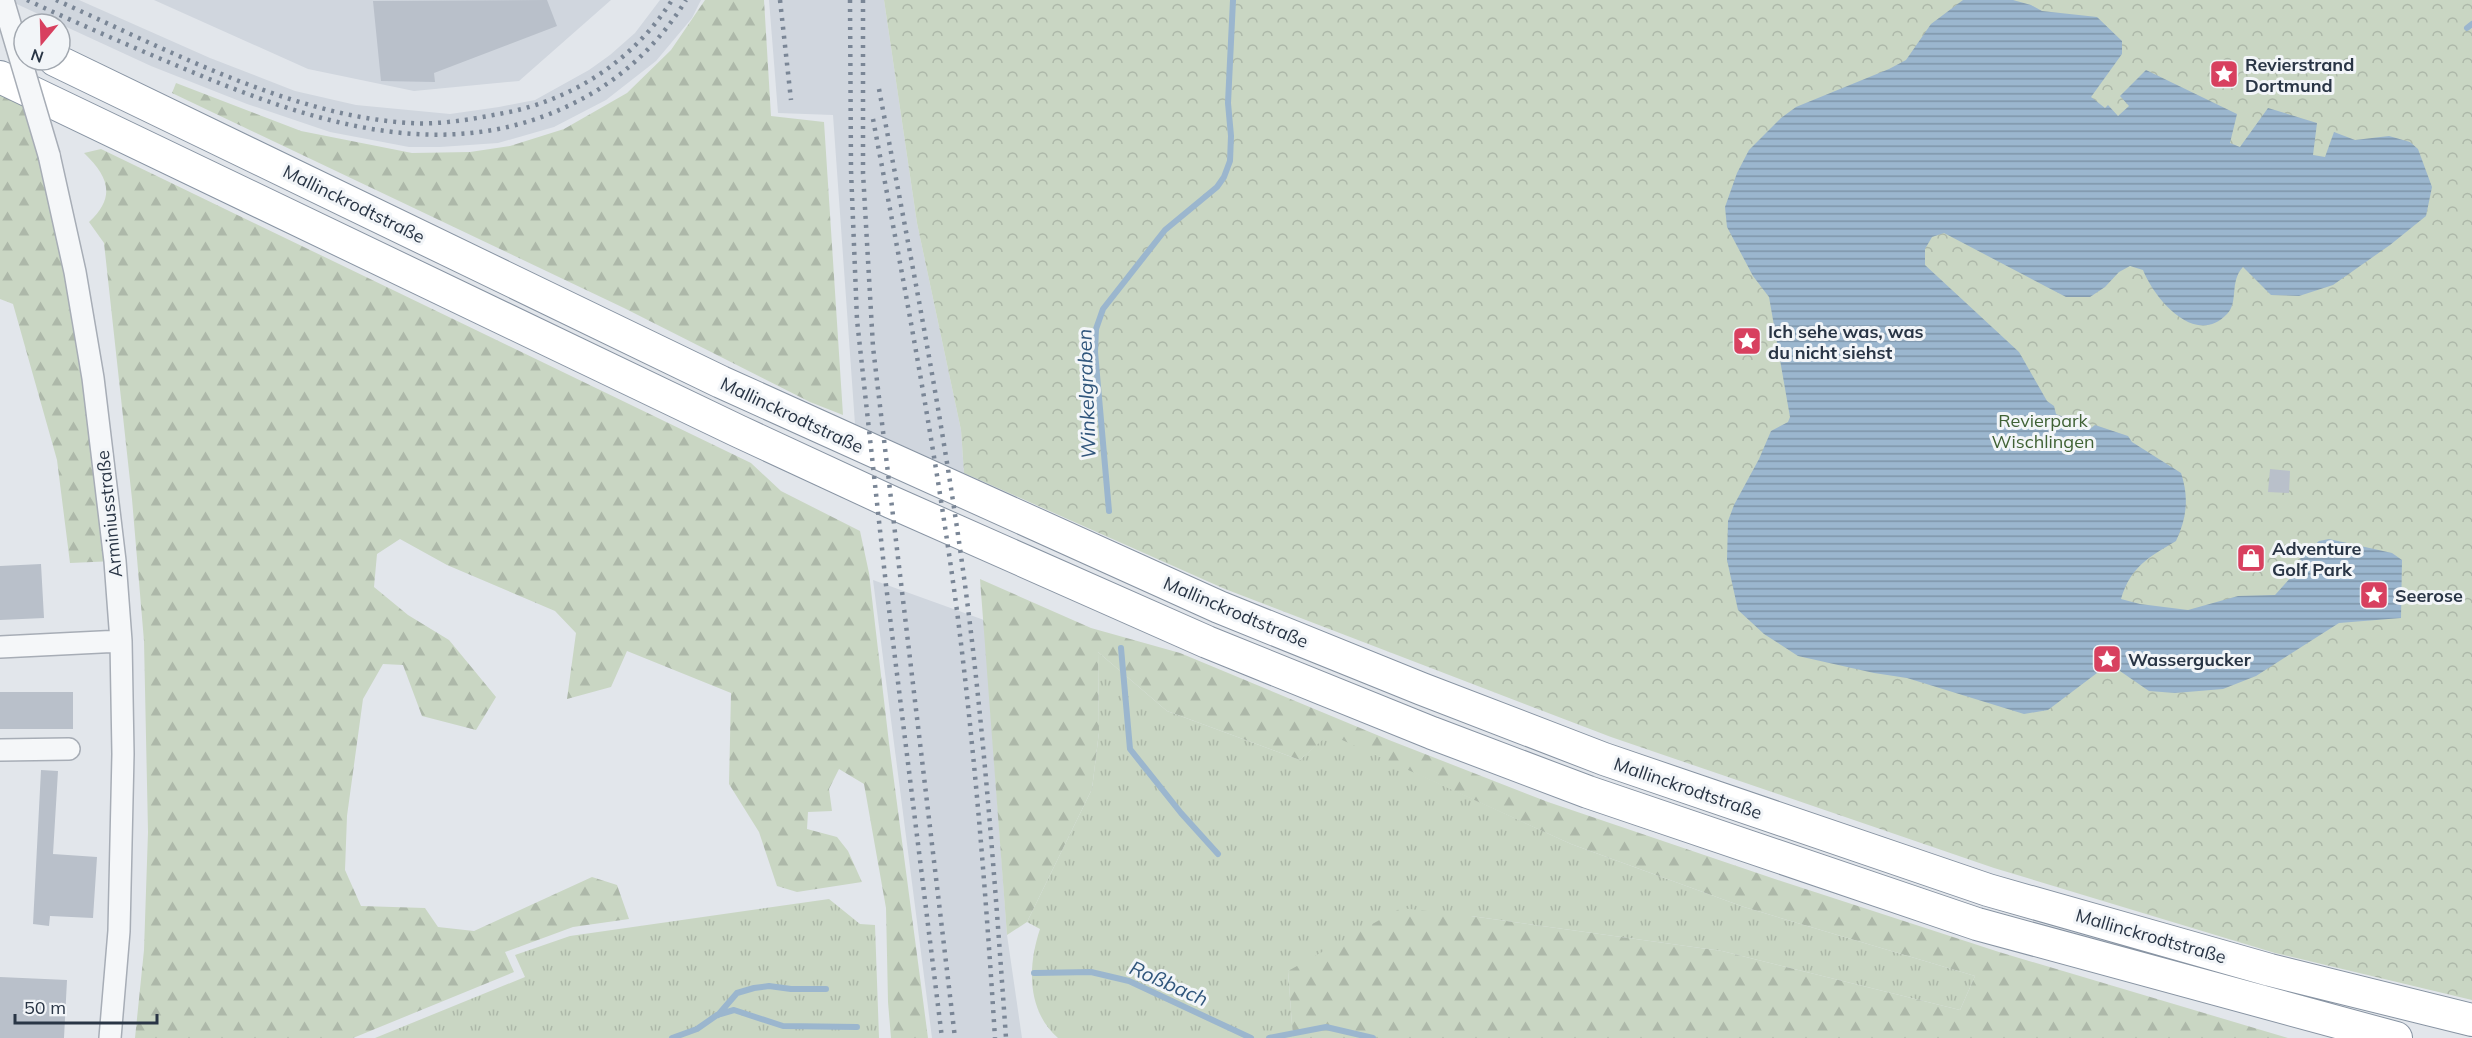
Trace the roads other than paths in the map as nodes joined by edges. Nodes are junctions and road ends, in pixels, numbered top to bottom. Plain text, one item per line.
1 (3, 0) edge
2 (72, 68) edge
3 (0, 77) edge
4 (121, 641) junction
5 (0, 647) edge
6 (69, 749) dead end
7 (0, 750) edge
8 (2472, 1020) edge
9 (110, 1038) edge
10 (2396, 1038) edge

1 - 4 street, Arminiusstraße, bridge
2 - 8 highway, Mallinckrodtstraße
3 - 10 highway, Mallinckrodtstraße
4 - 5 street
4 - 9 street, Arminiusstraße
6 - 7 street

